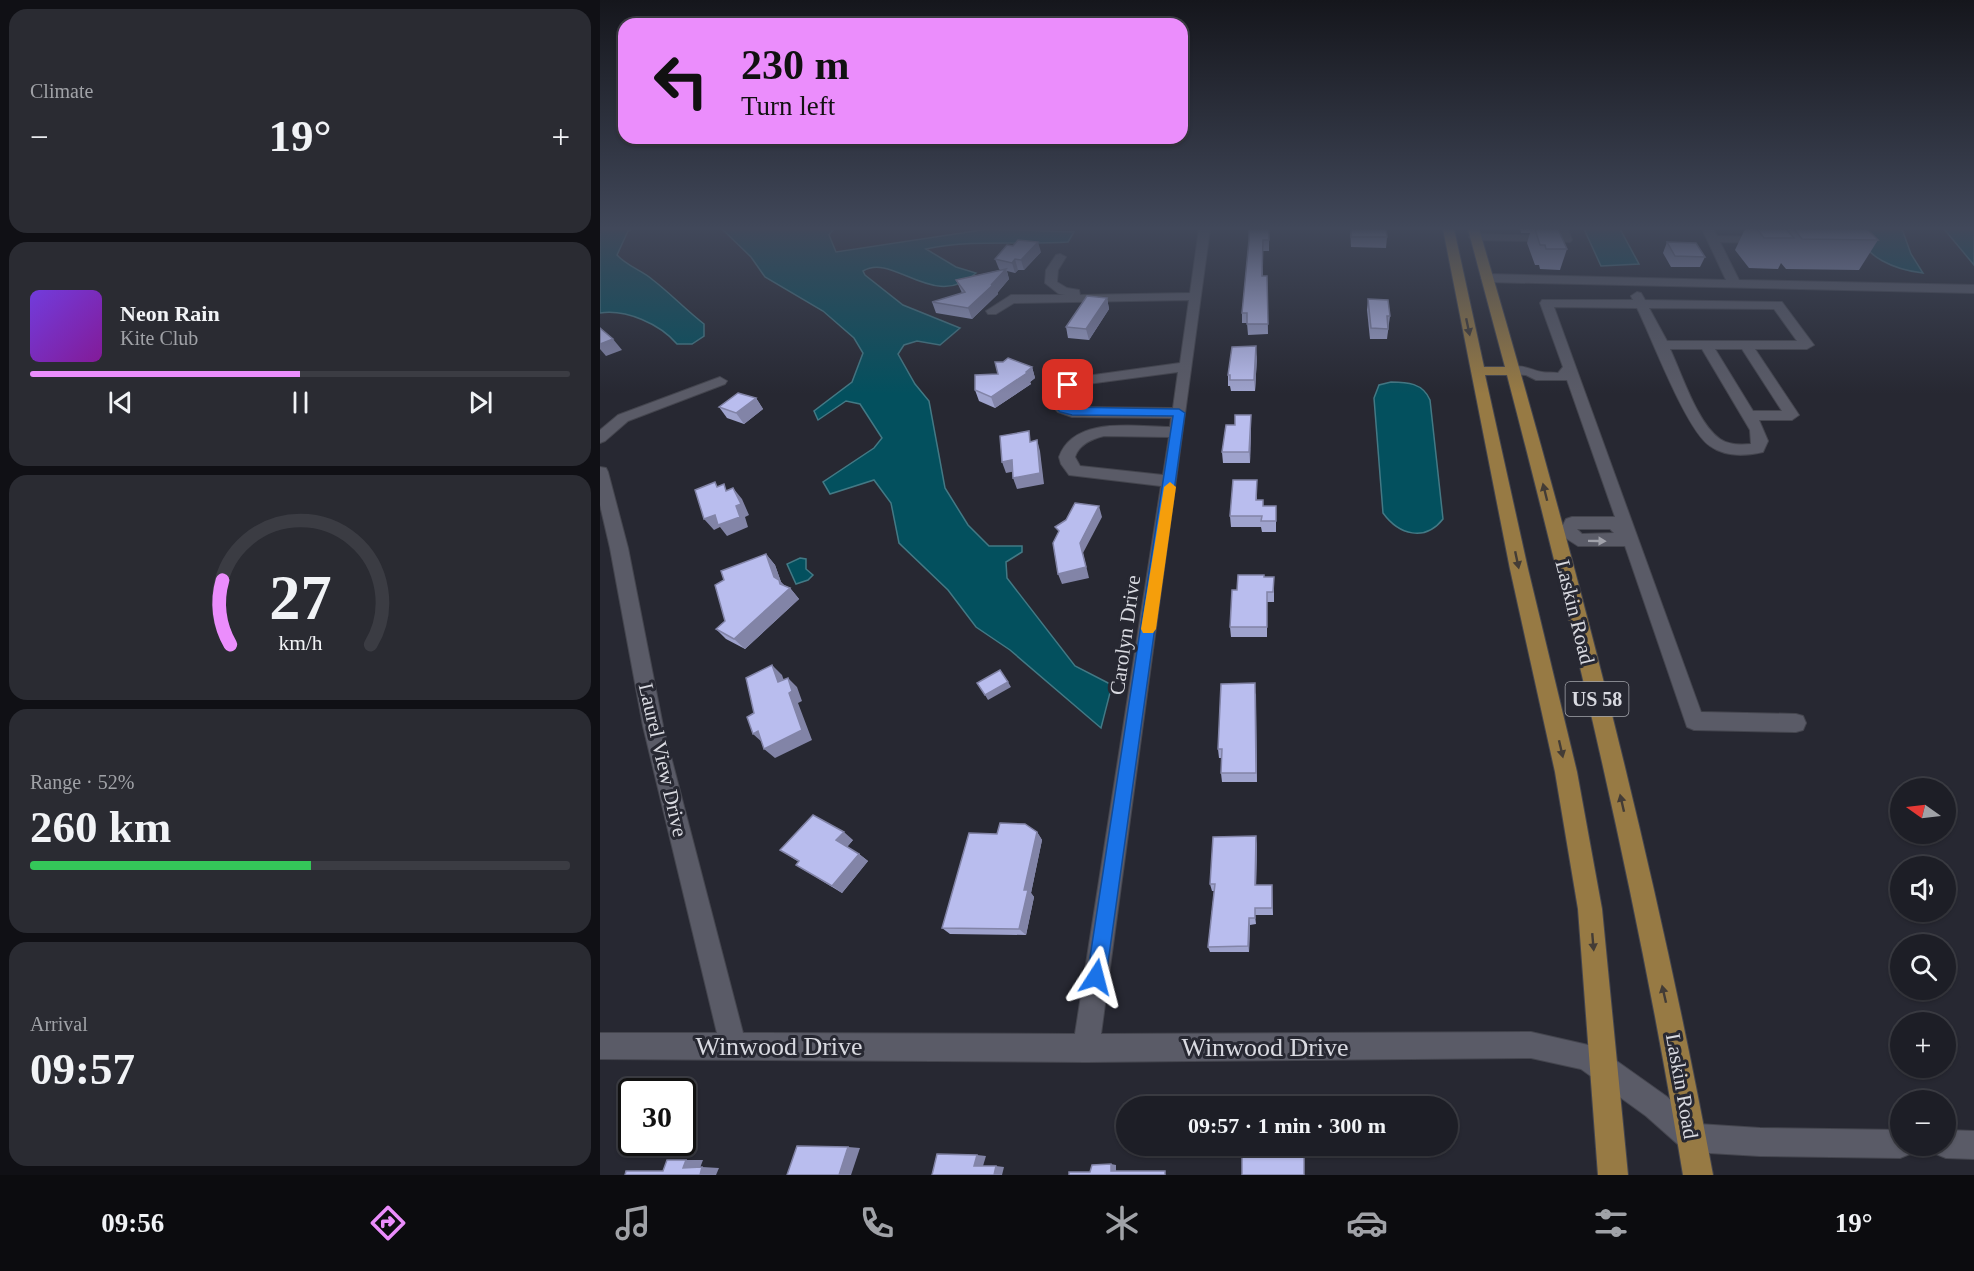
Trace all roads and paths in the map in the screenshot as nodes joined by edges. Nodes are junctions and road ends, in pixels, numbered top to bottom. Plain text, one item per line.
1 (1052, 284) edge
2 (1196, 284) edge
3 (1460, 284) edge
4 (1489, 284) edge
5 (1632, 284) edge
6 (1767, 284) edge
7 (1974, 289) edge
8 (1194, 296) junction
9 (1640, 304) junction
10 (992, 310) dead end
11 (1662, 345) junction
12 (1706, 345) junction
13 (1746, 345) junction
14 (1185, 367) junction
15 (1478, 371) junction
16 (1522, 371) junction
17 (1568, 371) junction
18 (720, 381) dead end
19 (1179, 413) junction
20 (1748, 416) junction
21 (1178, 432) junction
22 (600, 438) edge
23 (600, 472) edge
24 (1170, 481) junction
25 (1562, 531) junction
26 (1626, 532) junction
27 (1796, 723) dead end
28 (733, 1045) junction
29 (600, 1046) edge
30 (1086, 1048) junction
31 (1605, 1068) junction
32 (1692, 1138) junction
33 (1890, 1144) edge
34 (1956, 1144) edge
35 (1974, 1145) edge
36 (1613, 1175) edge
37 (1698, 1175) edge

1 - 8 street
2 - 8 street, Carolyn Drive
3 -> 15 main road, US 58
4 - 16 main road, Laskin Road / US 58
5 - 9 street
6 - 7 street
8 - 10 street
8 - 14 street, Carolyn Drive
9 - 11 street
9 - 13 street
9 - 17 street
11 - 12 street
11 - 20 street
12 - 13 street
12 - 20 street
13 - 20 street
14 - 19 street, Carolyn Drive
14 - 19 street
15 - 16 main road
15 -> 31 main road, US 58
16 - 17 street
25 -> 16 main road, Laskin Road / US 58
17 - 26 street
18 - 22 street
19 - 21 street, Carolyn Drive
21 - 24 street, Carolyn Drive
21 - 24 street
23 - 28 street, Laurel View Drive
24 - 30 street, Carolyn Drive
25 - 26 street
32 -> 25 main road, Laskin Road / US 58
26 - 27 street
28 - 29 street, Winwood Drive
28 - 30 street, Winwood Drive
30 - 31 street, Winwood Drive
31 - 32 street, Winwood Drive
31 - 36 main road, US 58
32 - 33 street
32 - 37 main road, Laskin Road / US 58
34 - 35 street

